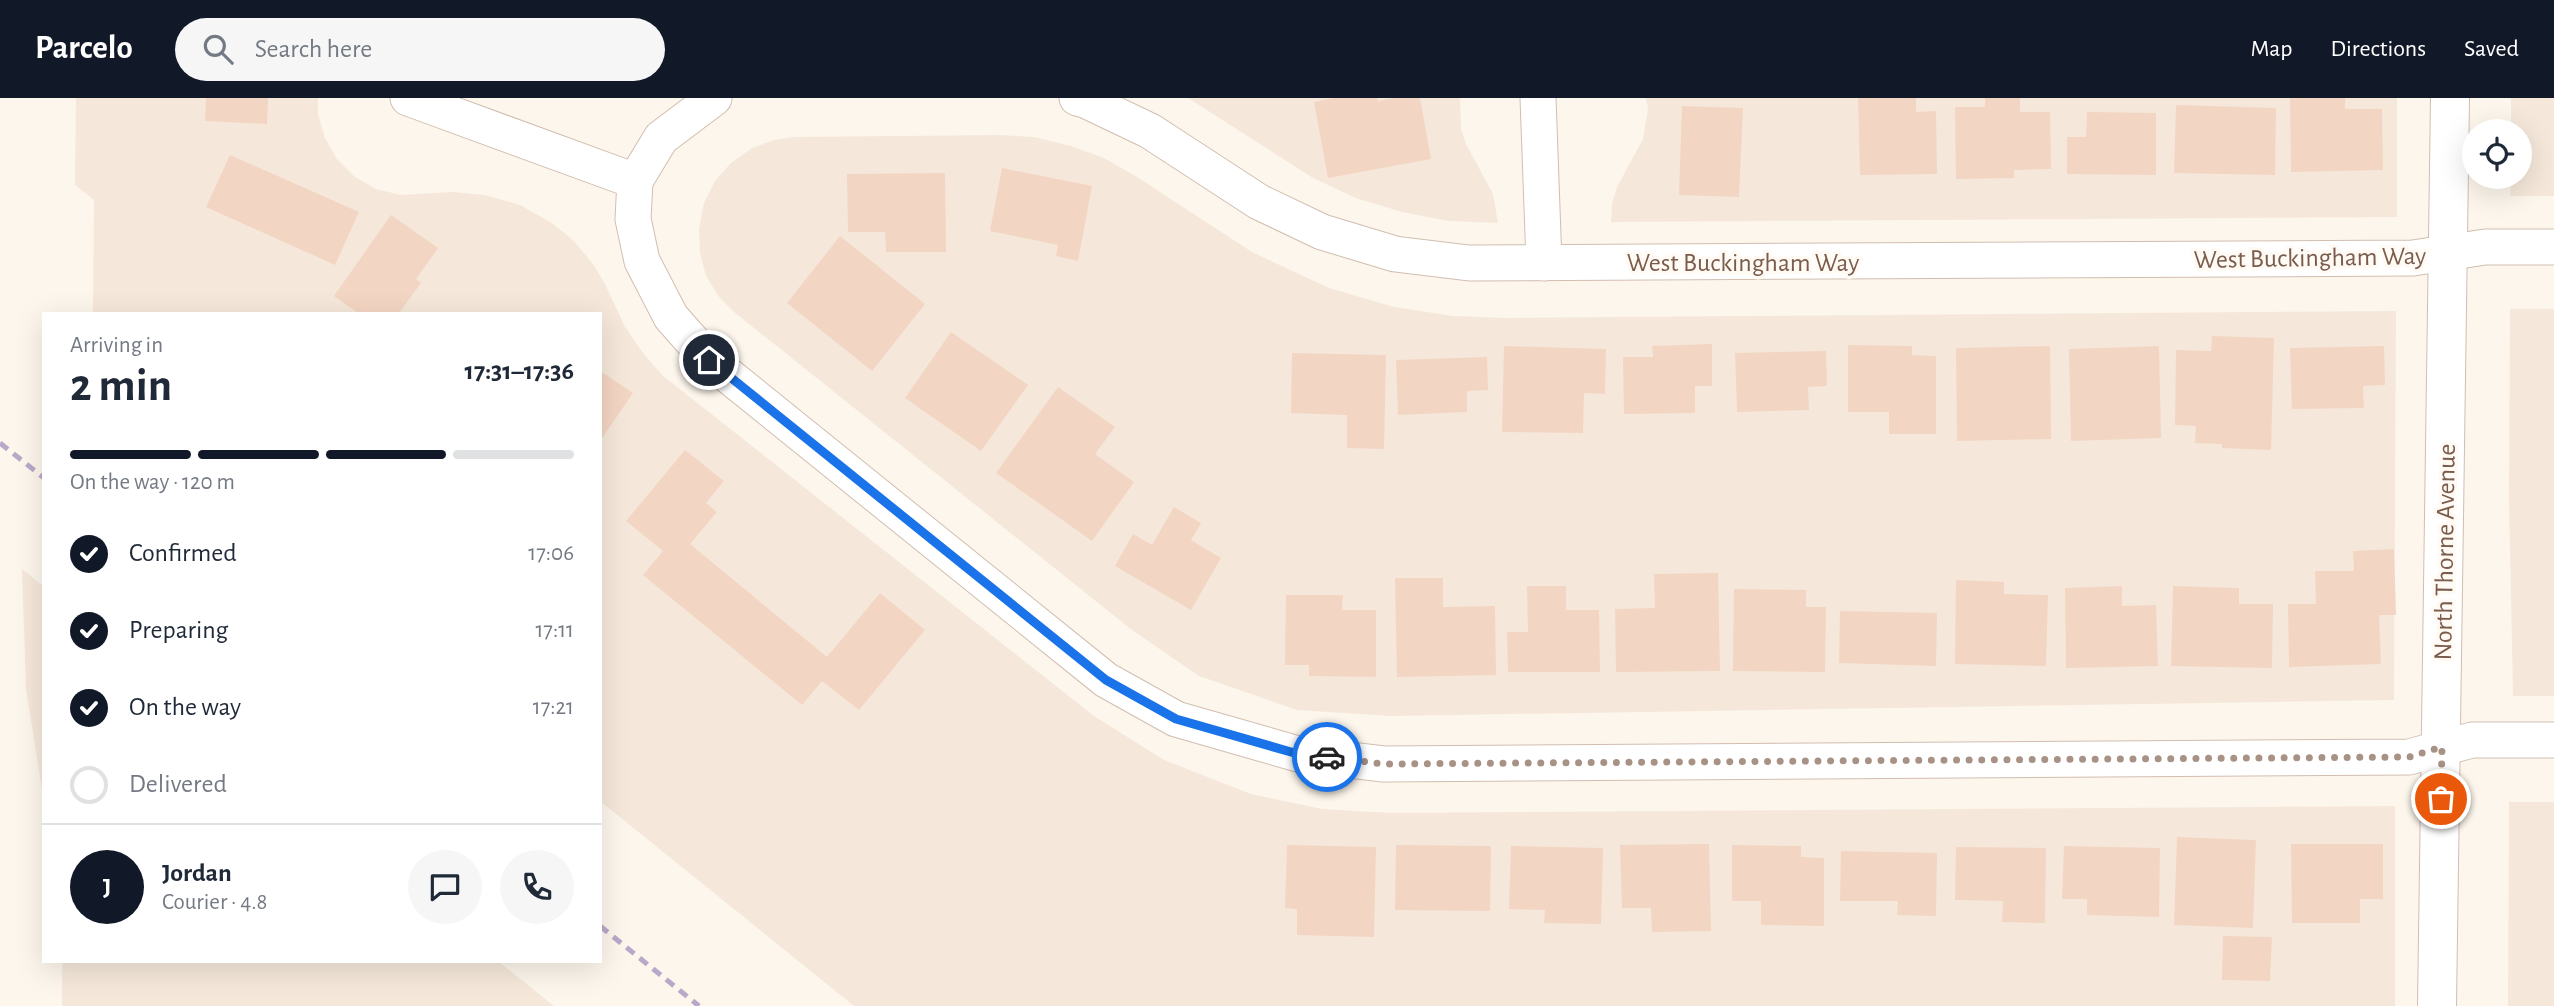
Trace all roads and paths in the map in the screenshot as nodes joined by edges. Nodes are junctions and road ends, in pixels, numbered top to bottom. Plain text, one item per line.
1 (408, 98) edge
2 (714, 98) edge
3 (1077, 98) edge
4 (1538, 98) edge
5 (2450, 98) edge
6 (635, 181) junction
7 (2554, 247) edge
8 (2448, 253) junction
9 (1544, 263) junction
10 (2554, 740) edge
11 (2442, 747) junction
12 (2437, 1006) edge

1 - 6 street
2 - 6 street
3 - 9 street, West Buckingham Way
4 - 9 street
5 - 8 street, North Thorne Avenue
6 - 11 street
7 - 8 street, West Buckingham Way
8 - 9 street, West Buckingham Way
8 - 11 street, North Thorne Avenue
10 - 11 street
11 - 12 street, North Thorne Avenue

